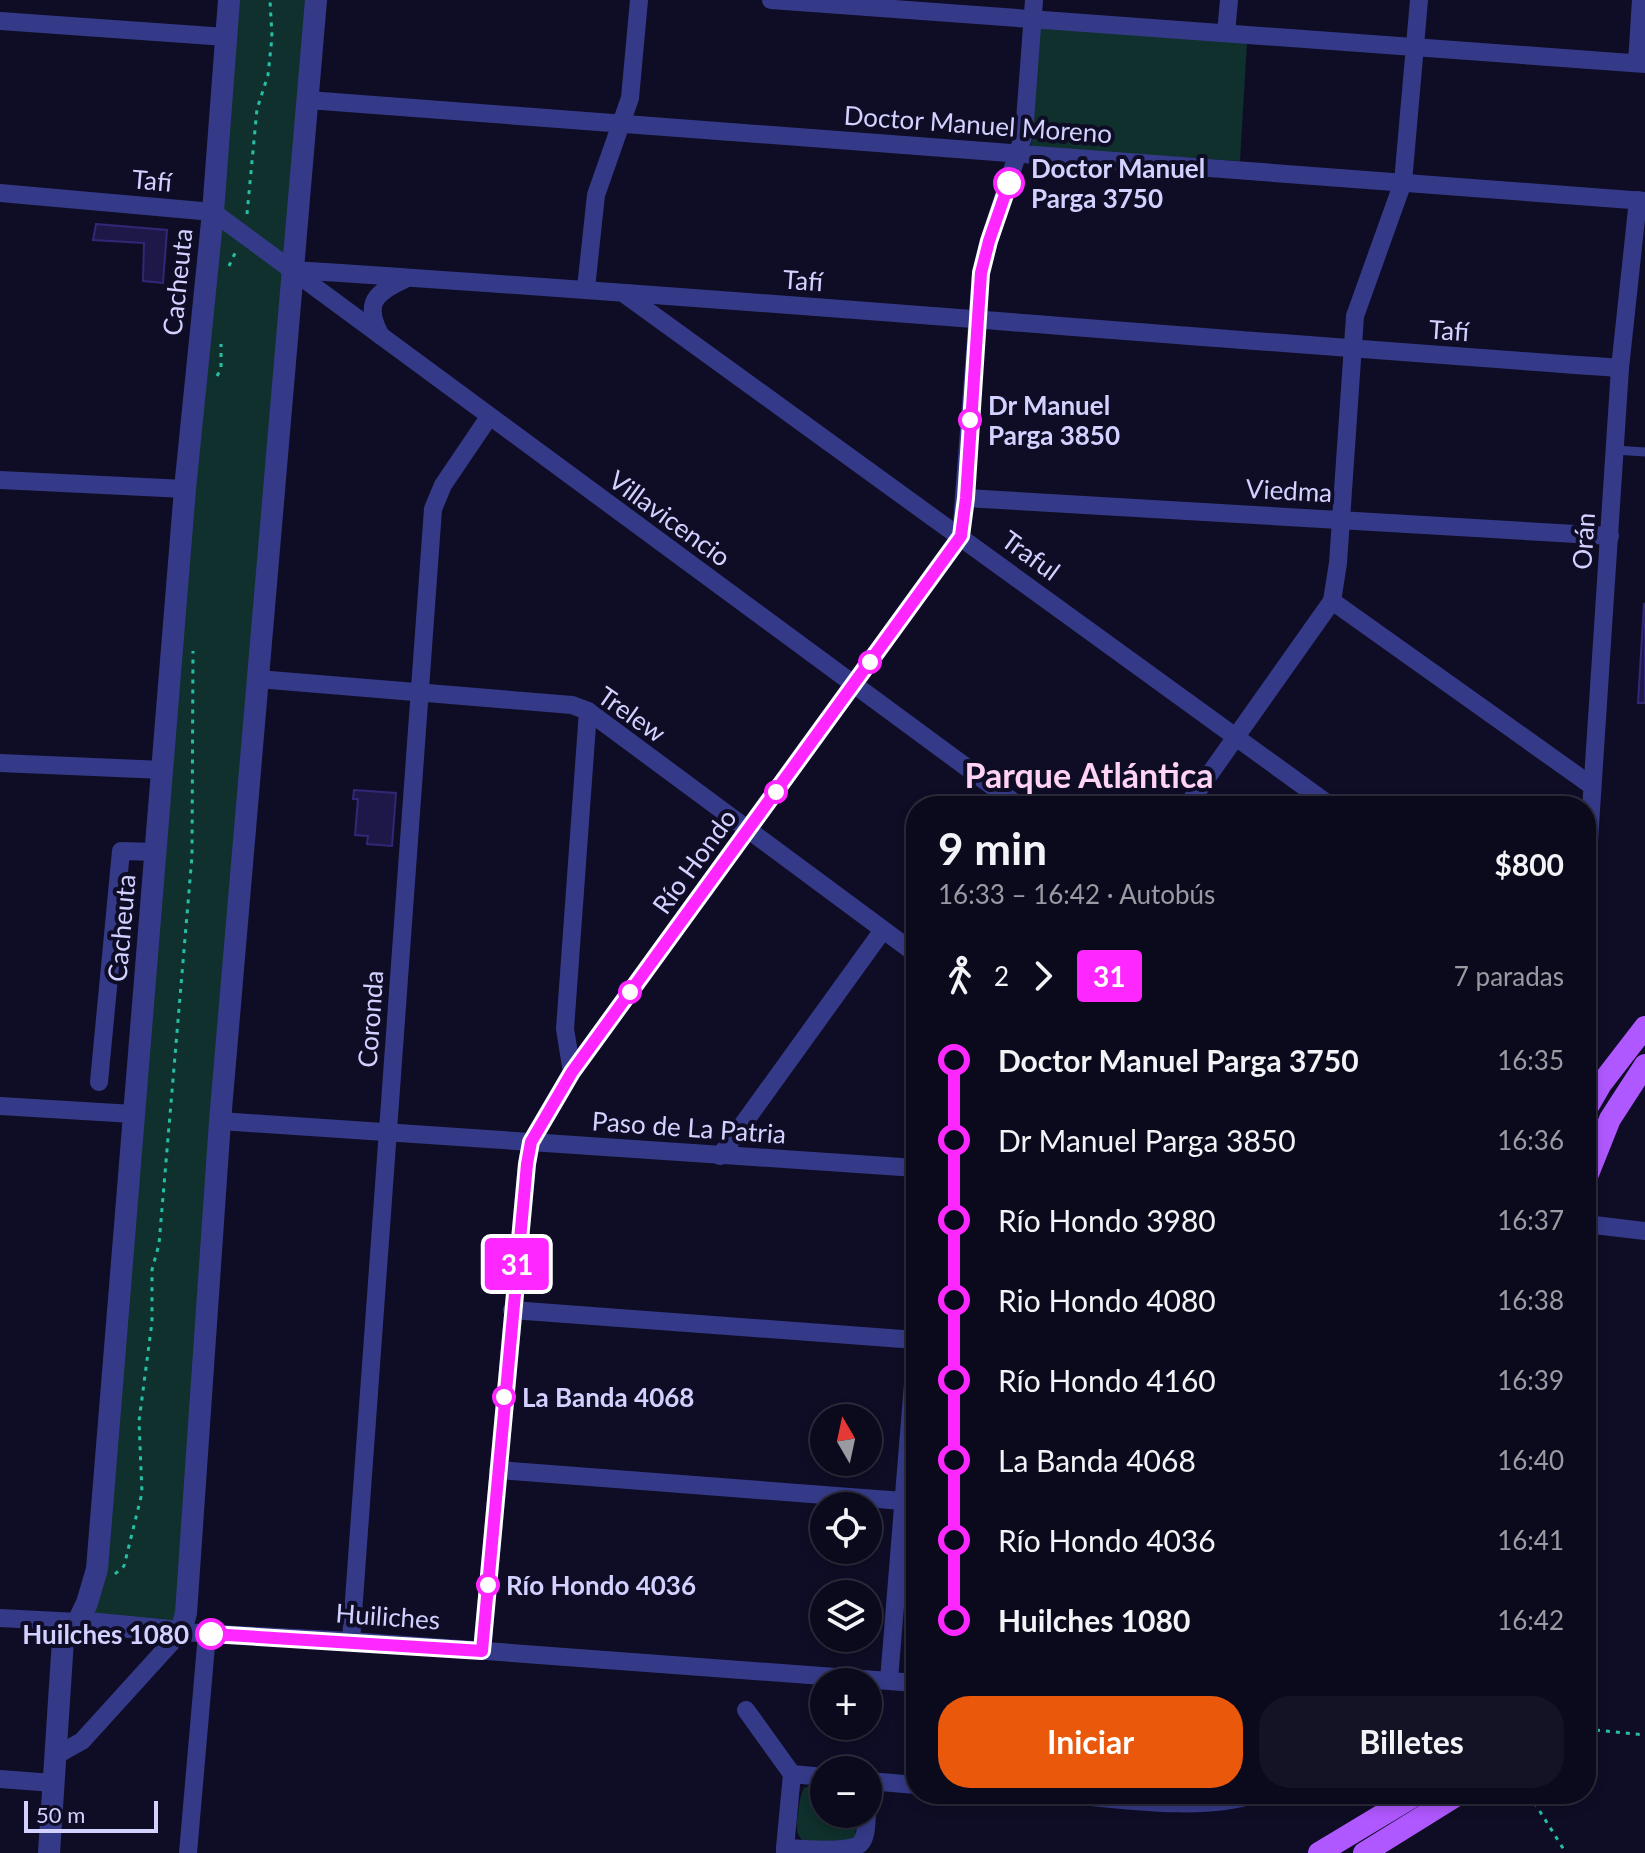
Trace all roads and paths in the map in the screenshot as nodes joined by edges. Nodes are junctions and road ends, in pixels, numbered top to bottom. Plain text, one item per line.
1 (229, 0) edge
2 (270, 0) edge
3 (316, 0) edge
4 (639, 0) edge
5 (771, 0) edge
6 (1034, 0) edge
7 (1229, 0) edge
8 (1419, 0) edge
9 (1641, 0) edge
10 (837, 2) edge
11 (1033, 19) junction
12 (0, 21) edge
13 (1226, 33) junction
14 (226, 37) junction
15 (1415, 47) junction
16 (1641, 64) edge
17 (308, 100) junction
18 (623, 124) junction
19 (1020, 153) junction
20 (1403, 182) junction
21 (0, 193) edge
22 (1642, 200) edge
23 (213, 212) junction
24 (244, 232) junction
25 (229, 267) dead end
26 (293, 270) junction
27 (409, 277) junction
28 (586, 288) junction
29 (620, 292) junction
30 (976, 319) junction
31 (381, 336) junction
32 (221, 344) dead end
33 (1352, 349) junction
34 (1620, 368) junction
35 (216, 379) dead end
36 (489, 417) junction
37 (1615, 450) junction
38 (1645, 452) edge
39 (0, 480) edge
40 (185, 489) junction
41 (966, 498) junction
42 (1341, 519) junction
43 (961, 536) junction
44 (1610, 536) junction
45 (1332, 601) junction
46 (193, 642) dead end
47 (258, 679) junction
48 (853, 684) junction
49 (420, 692) junction
50 (588, 711) junction
51 (1236, 737) junction
52 (0, 763) edge
53 (163, 770) junction
54 (1592, 786) junction
55 (1005, 796) edge
56 (1194, 796) edge
57 (1317, 796) edge
58 (1591, 796) edge
59 (749, 830) junction
60 (156, 852) junction
61 (883, 930) junction
62 (906, 947) edge
63 (1645, 1027) edge
64 (1645, 1065) edge
65 (572, 1072) junction
66 (1596, 1076) edge
67 (99, 1082) dead end
68 (0, 1106) edge
69 (133, 1114) junction
70 (220, 1121) junction
71 (388, 1132) junction
72 (531, 1142) junction
73 (1596, 1154) edge
74 (720, 1156) junction
75 (906, 1167) edge
76 (1596, 1225) edge
77 (1645, 1231) edge
78 (512, 1310) junction
79 (906, 1339) edge
80 (498, 1470) junction
81 (906, 1501) edge
82 (906, 1535) edge
83 (93, 1585) junction
84 (0, 1618) edge
85 (78, 1622) junction
86 (181, 1632) junction
87 (207, 1634) junction
88 (351, 1641) junction
89 (482, 1651) junction
90 (889, 1680) junction
91 (906, 1682) edge
92 (746, 1710) dead end
93 (1596, 1730) edge
94 (1645, 1735) edge
95 (55, 1756) junction
96 (792, 1774) junction
97 (810, 1776) edge
98 (0, 1779) edge
99 (882, 1782) edge
100 (53, 1783) junction
101 (906, 1784) edge
102 (1400, 1804) edge
103 (1443, 1804) edge
104 (1535, 1804) edge
105 (866, 1828) edge
106 (785, 1850) edge
107 (49, 1853) edge
108 (188, 1853) edge
109 (1319, 1853) edge
110 (1364, 1853) edge
111 (1566, 1853) edge

1 - 14 street, Cacheuta
2 - 24 path
3 - 17 street
4 - 18 street
5 - 10 street
6 - 11 street
7 - 13 street
8 - 15 street
9 - 16 street
10 - 11 street
11 - 13 street
11 - 19 street
12 - 14 street
13 - 15 street
14 - 23 street, Cacheuta
15 - 16 street
15 - 20 street
17 - 18 street, Doctor Manuel Moreno
17 - 26 street
18 - 19 street, Doctor Manuel Moreno
18 - 28 street
19 - 20 street, Doctor Manuel Moreno
19 - 30 street
20 - 22 street, Doctor Manuel Moreno
20 - 33 street
21 - 23 street, Tafí
22 - 34 street, Orán
23 - 24 street, Tafí
23 - 40 street, Cacheuta
24 - 25 path
24 - 26 street, Tafí
26 - 27 street, Tafí
26 - 31 street, Villavicencio
26 - 47 street
27 - 28 street, Tafí
27 - 31 street
28 - 29 street, Tafí
29 - 30 street, Tafí
29 - 43 street, Traful
30 - 33 street, Tafí
30 - 41 street
31 - 36 street, Villavicencio
32 - 35 path
33 - 34 street, Tafí
33 - 42 street
34 - 37 street, Orán
36 - 48 street, Villavicencio
36 - 49 street, Coronda
37 - 38 lane
37 - 44 street, Orán
39 - 40 street
40 - 53 street, Cacheuta
41 - 42 street, Viedma
41 - 43 street
42 - 44 street, Viedma
42 - 45 street
43 - 48 street, Río Hondo
43 - 51 street, Traful
44 - 54 street, Orán
45 - 51 street
45 - 54 street
46 - 83 path
47 - 49 street, Trelew
47 - 70 street
48 - 55 street, Villavicencio
48 - 59 street, Río Hondo
49 - 50 street, Trelew
49 - 71 street, Coronda
50 - 59 street, Trelew
50 - 65 street
51 - 56 street
51 - 57 street, Traful
52 - 53 street
53 - 60 street, Cacheuta
54 - 58 street, Orán
59 - 61 street, Trelew
59 - 65 street, Río Hondo
60 - 67 street
60 - 69 street, Cacheuta
61 - 62 street, Trelew
61 - 74 street
63 - 66 main road
64 - 73 main road
65 - 72 street, Río Hondo
68 - 69 street
69 - 83 street, Cacheuta
70 - 71 street, Paso de La Patria
70 - 86 street
71 - 72 street, Paso de La Patria
71 - 88 street, Coronda
72 - 74 street, Paso de La Patria
72 - 78 street
74 - 75 street, Paso de La Patria
76 - 77 street
78 - 79 street
78 - 80 street
80 - 81 street
80 - 89 street
82 - 90 street
83 - 85 street, Cacheuta
84 - 85 street, Huiliches
85 - 86 street, Huiliches
85 - 95 street, Cacheuta
86 - 87 street, Huiliches
86 - 95 street
87 - 88 street, Huiliches
87 - 108 street
88 - 89 street, Huiliches
89 - 90 street, Huiliches
90 - 91 street, Huiliches
92 - 96 street
93 - 94 path
95 - 100 street, Cacheuta
96 - 97 street
96 - 106 street
98 - 100 street
99 - 101 street
100 - 107 street, Cacheuta
102 - 109 main road
103 - 110 main road
104 - 111 path
105 - 106 street

